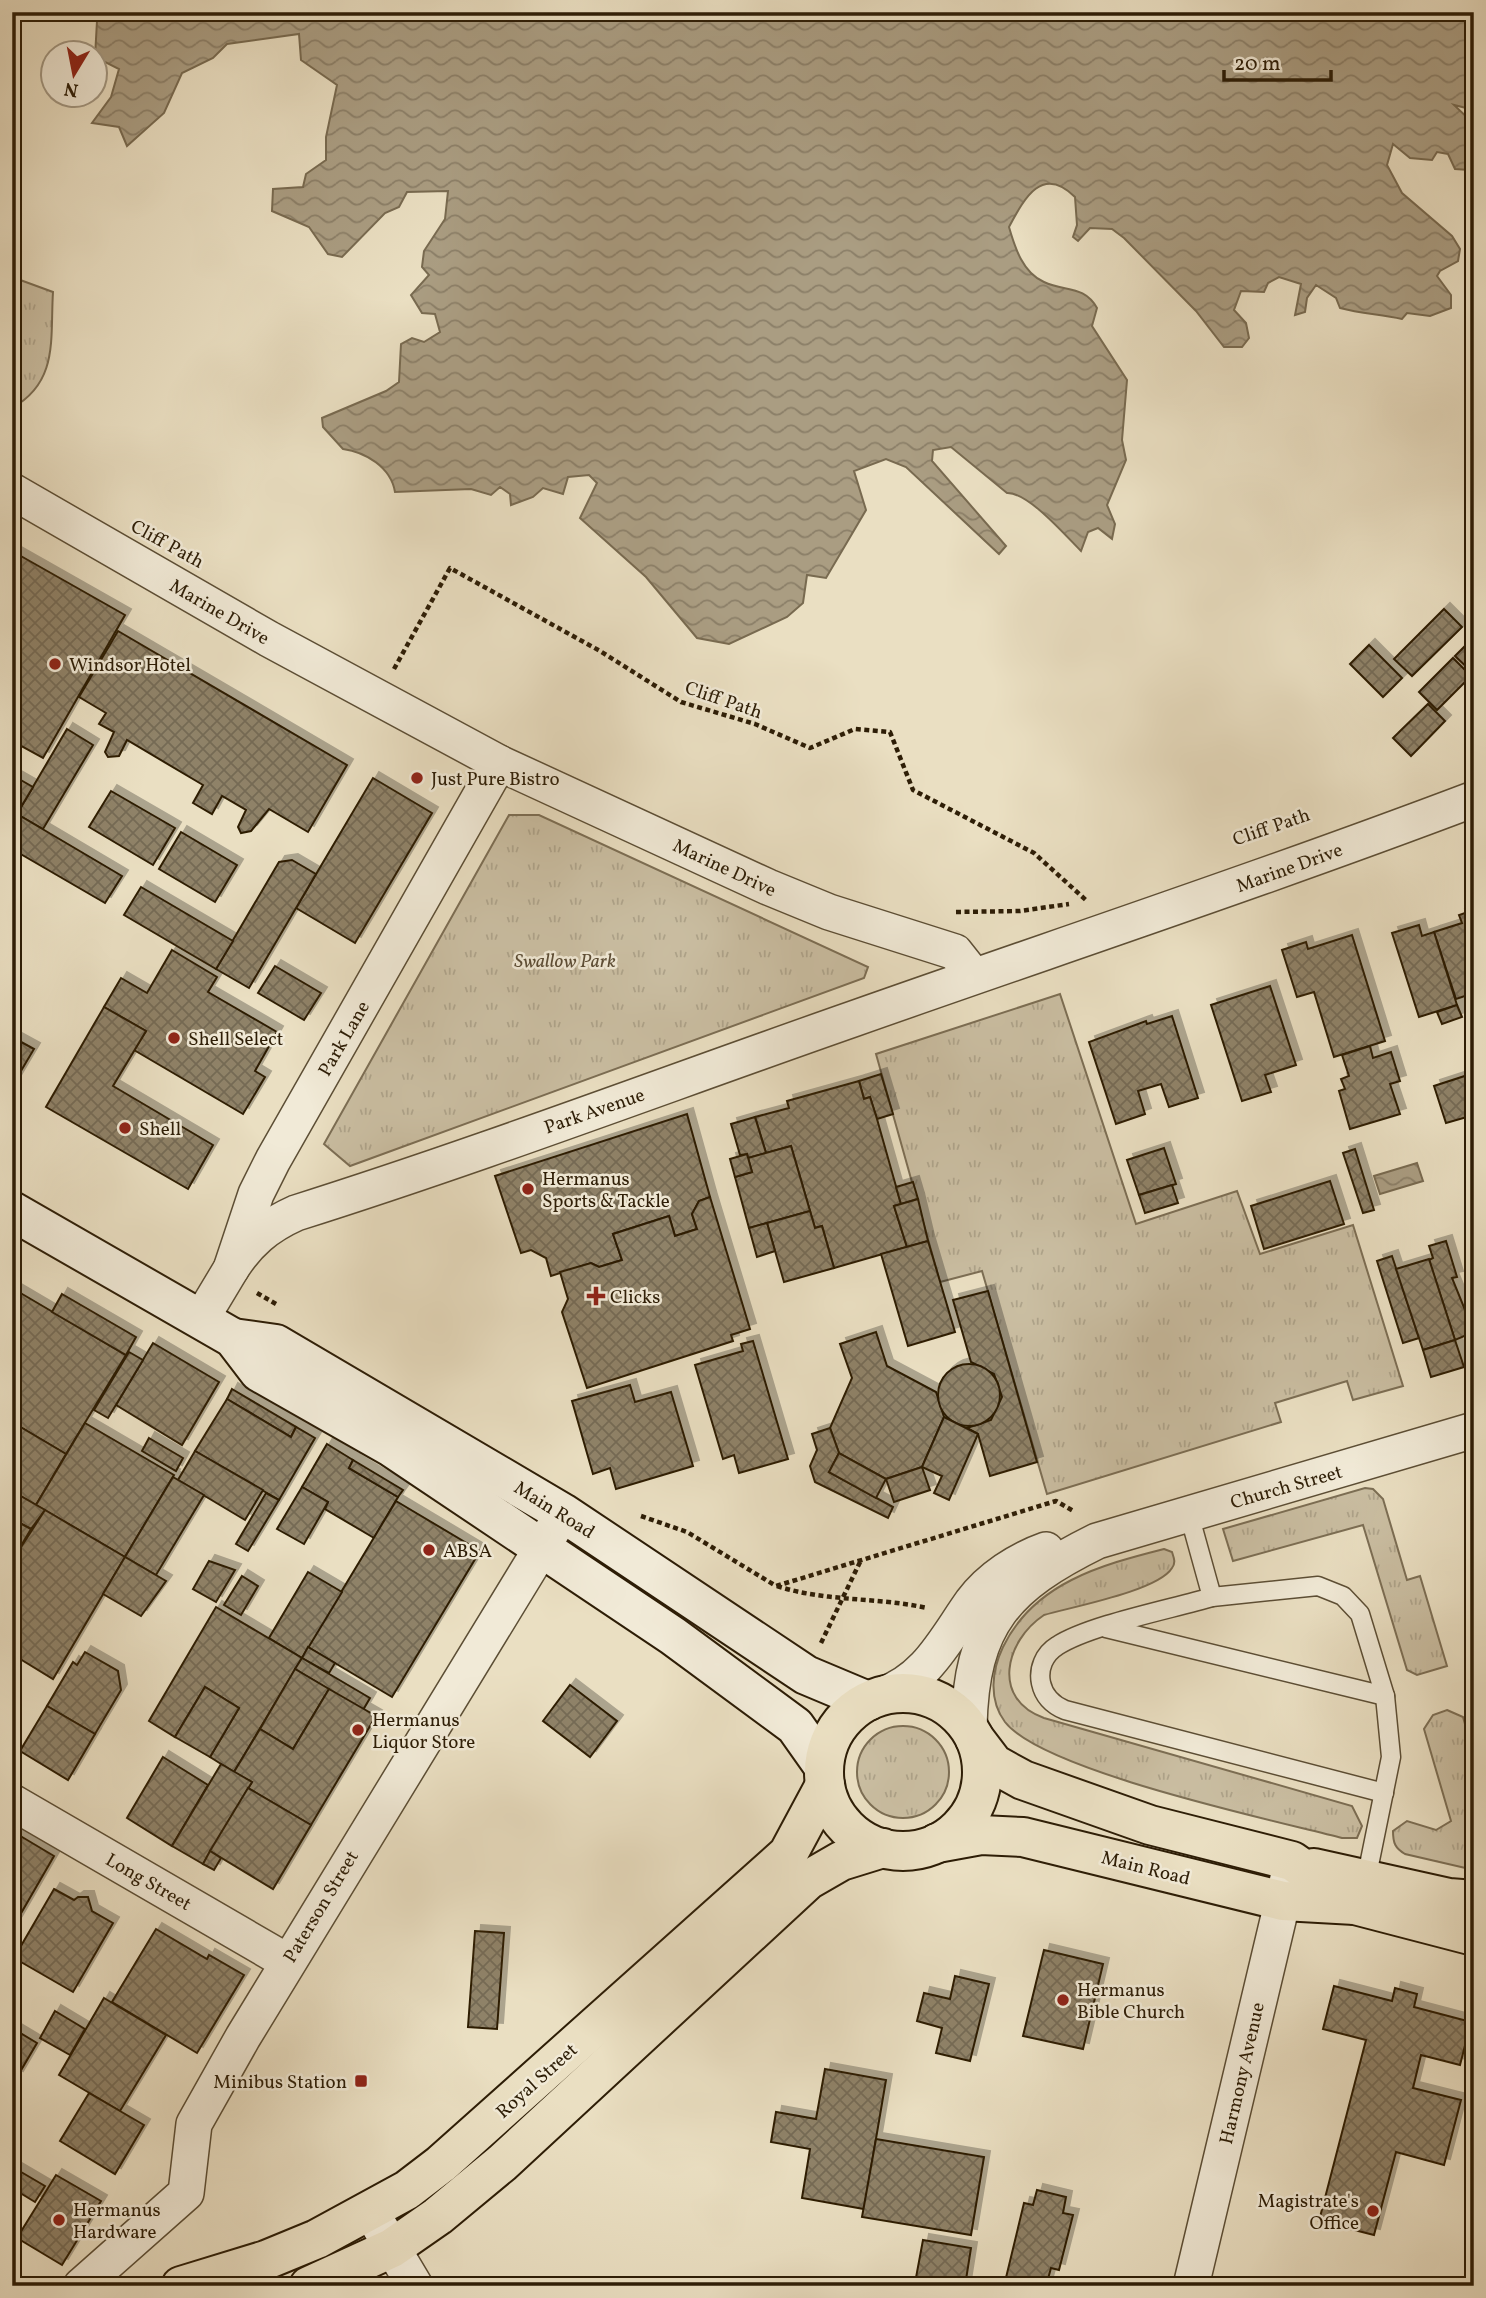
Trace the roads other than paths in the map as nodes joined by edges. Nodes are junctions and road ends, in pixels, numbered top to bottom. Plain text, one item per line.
1 (12, 491) edge
2 (499, 763) junction
3 (1474, 799) edge
4 (974, 976) junction
5 (12, 1211) edge
6 (229, 1272) junction
7 (201, 1319) junction
8 (233, 1338) junction
9 (1474, 1430) edge
10 (562, 1513) junction
11 (1189, 1514) junction
12 (1106, 1539) junction
13 (541, 1545) junction
14 (1212, 1597) junction
15 (1105, 1627) junction
16 (1385, 1696) junction
17 (874, 1698) junction
18 (972, 1733) junction
19 (824, 1776) junction
20 (1384, 1793) junction
21 (12, 1802) edge
22 (937, 1843) junction
23 (883, 1848) junction
24 (1292, 1861) junction
25 (1361, 1893) junction
26 (1474, 1900) edge
27 (1283, 1901) junction
28 (1474, 1936) edge
29 (286, 1961) junction
30 (371, 2212) junction
31 (392, 2248) junction
32 (81, 2286) edge
33 (181, 2286) edge
34 (309, 2286) edge
35 (415, 2286) edge
36 (1191, 2286) edge

1 - 2 street, Marine Drive
2 - 4 street, Marine Drive
2 - 6 street, Park Lane
3 - 4 street, Marine Drive
4 - 6 street, Park Avenue
5 - 7 main road, Main Road
6 - 7 street, Park Lane
7 - 8 main road, Main Road
8 - 10 main road, Main Road
8 - 13 main road, Main Road
9 - 11 street, Church Street
10 - 13 street, Paterson Street
10 - 17 main road, Main Road
11 - 12 street, Church Street
11 - 14 lane
12 - 17 street, Church Street
12 - 18 street, Church Street
13 - 19 main road, Main Road
13 - 29 street, Paterson Street
14 - 15 lane
14 - 16 lane
15 - 16 lane
15 - 20 lane
16 - 20 lane
17 - 18 main road, Main Road
17 - 19 main road
18 - 22 main road, Main Road
18 - 24 main road, Main Road
19 - 23 main road, Main Road
19 - 30 main road, Royal Street
20 - 25 lane
21 - 29 street, Long Street
22 - 23 main road, Main Road
22 - 27 main road, Main Road
23 - 31 main road, Royal Street
24 - 25 main road, Main Road
24 - 27 street, Harmony Avenue
25 - 26 main road
25 - 27 main road, Main Road
25 - 28 main road, Main Road
27 - 36 street, Harmony Avenue
29 - 32 street, Paterson Street
30 - 31 street
30 - 33 main road, Royal Street
31 - 34 main road, Royal Street
31 - 35 street

